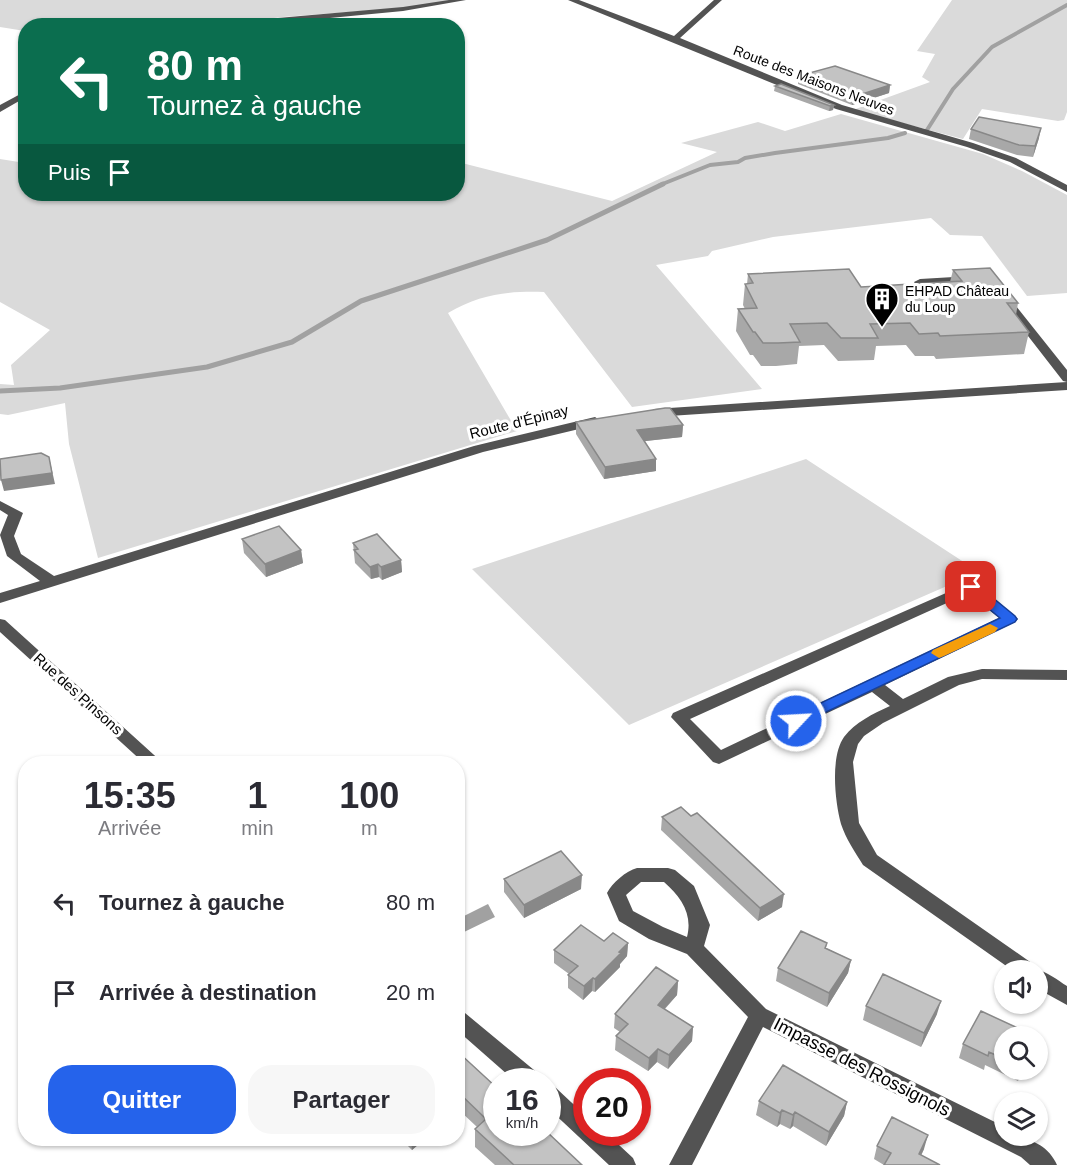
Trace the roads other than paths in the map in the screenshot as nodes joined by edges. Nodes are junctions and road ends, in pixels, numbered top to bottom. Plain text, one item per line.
1 (462, 0) edge
2 (572, 0) edge
3 (718, 0) edge
4 (282, 18) edge
5 (675, 39) junction
6 (18, 98) edge
7 (0, 109) edge
8 (1067, 189) edge
9 (980, 279) edge
10 (996, 288) edge
11 (930, 296) edge
12 (1067, 378) edge
13 (1067, 386) edge
14 (637, 414) edge
15 (603, 420) edge
16 (0, 505) edge
17 (51, 581) junction
18 (0, 598) edge
19 (0, 624) edge
20 (1067, 675) edge
21 (873, 684) junction
22 (901, 706) junction
23 (147, 756) edge
24 (694, 948) junction
25 (1012, 960) edge
26 (1048, 985) edge
27 (1067, 997) edge
28 (759, 1015) junction
29 (465, 1025) edge
30 (516, 1068) edge
31 (561, 1107) edge
32 (573, 1118) edge
33 (604, 1146) edge
34 (625, 1165) edge
35 (680, 1165) edge
36 (1046, 1165) edge

1 - 4 street
2 - 5 street, Route des Maisons Neuves
3 - 5 street
5 - 8 street, Route des Maisons Neuves
6 - 7 street
9 - 11 street
10 - 12 street
13 - 14 street
15 - 17 street, Route d'Épinay
16 - 17 street
17 - 18 street, Route d'Épinay
19 - 23 street, Rue des Pinsons
20 - 22 street
21 - 21 street
21 - 22 street
22 - 25 street
24 - 24 street
24 - 28 street, Impasse des Rossignols
26 - 27 street
28 - 35 street
28 - 36 street, Impasse des Rossignols
29 - 30 street
31 - 32 street
33 - 34 street

